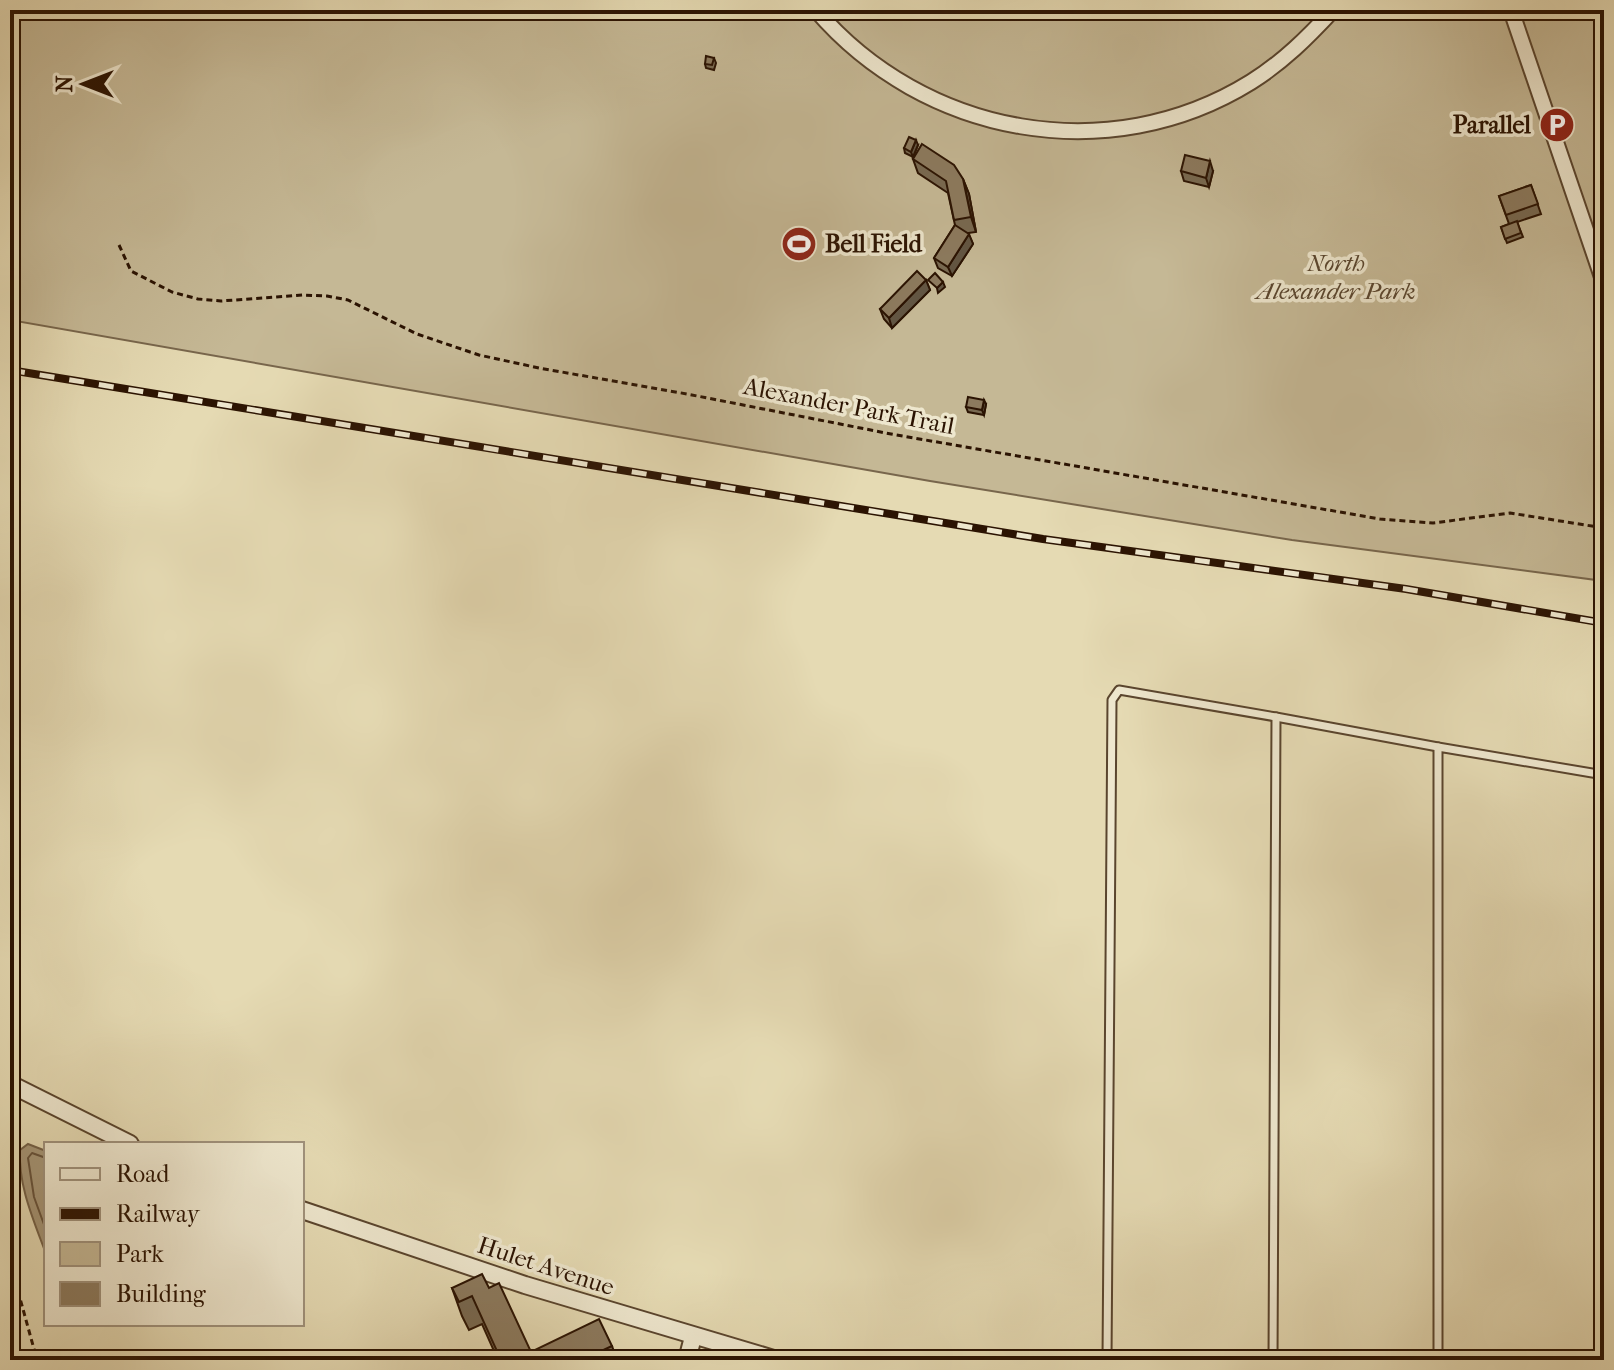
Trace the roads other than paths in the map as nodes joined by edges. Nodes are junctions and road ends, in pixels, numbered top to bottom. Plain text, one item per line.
1 (816, 10) edge
2 (1333, 10) edge
3 (1511, 10) edge
4 (1604, 283) edge
5 (1276, 717) junction
6 (1438, 747) junction
7 (1604, 775) edge
8 (10, 1084) edge
9 (126, 1142) edge
10 (304, 1211) edge
11 (693, 1337) junction
12 (687, 1360) edge
13 (777, 1360) edge
14 (1107, 1360) edge
15 (1273, 1360) edge
16 (1440, 1360) edge

1 - 2 street
3 - 4 street
5 - 6 lane
5 - 14 lane
5 - 15 lane
6 - 7 lane
6 - 16 lane
8 - 9 street
10 - 11 street, Hulet Avenue
11 - 12 street
11 - 13 street, Hulet Avenue

